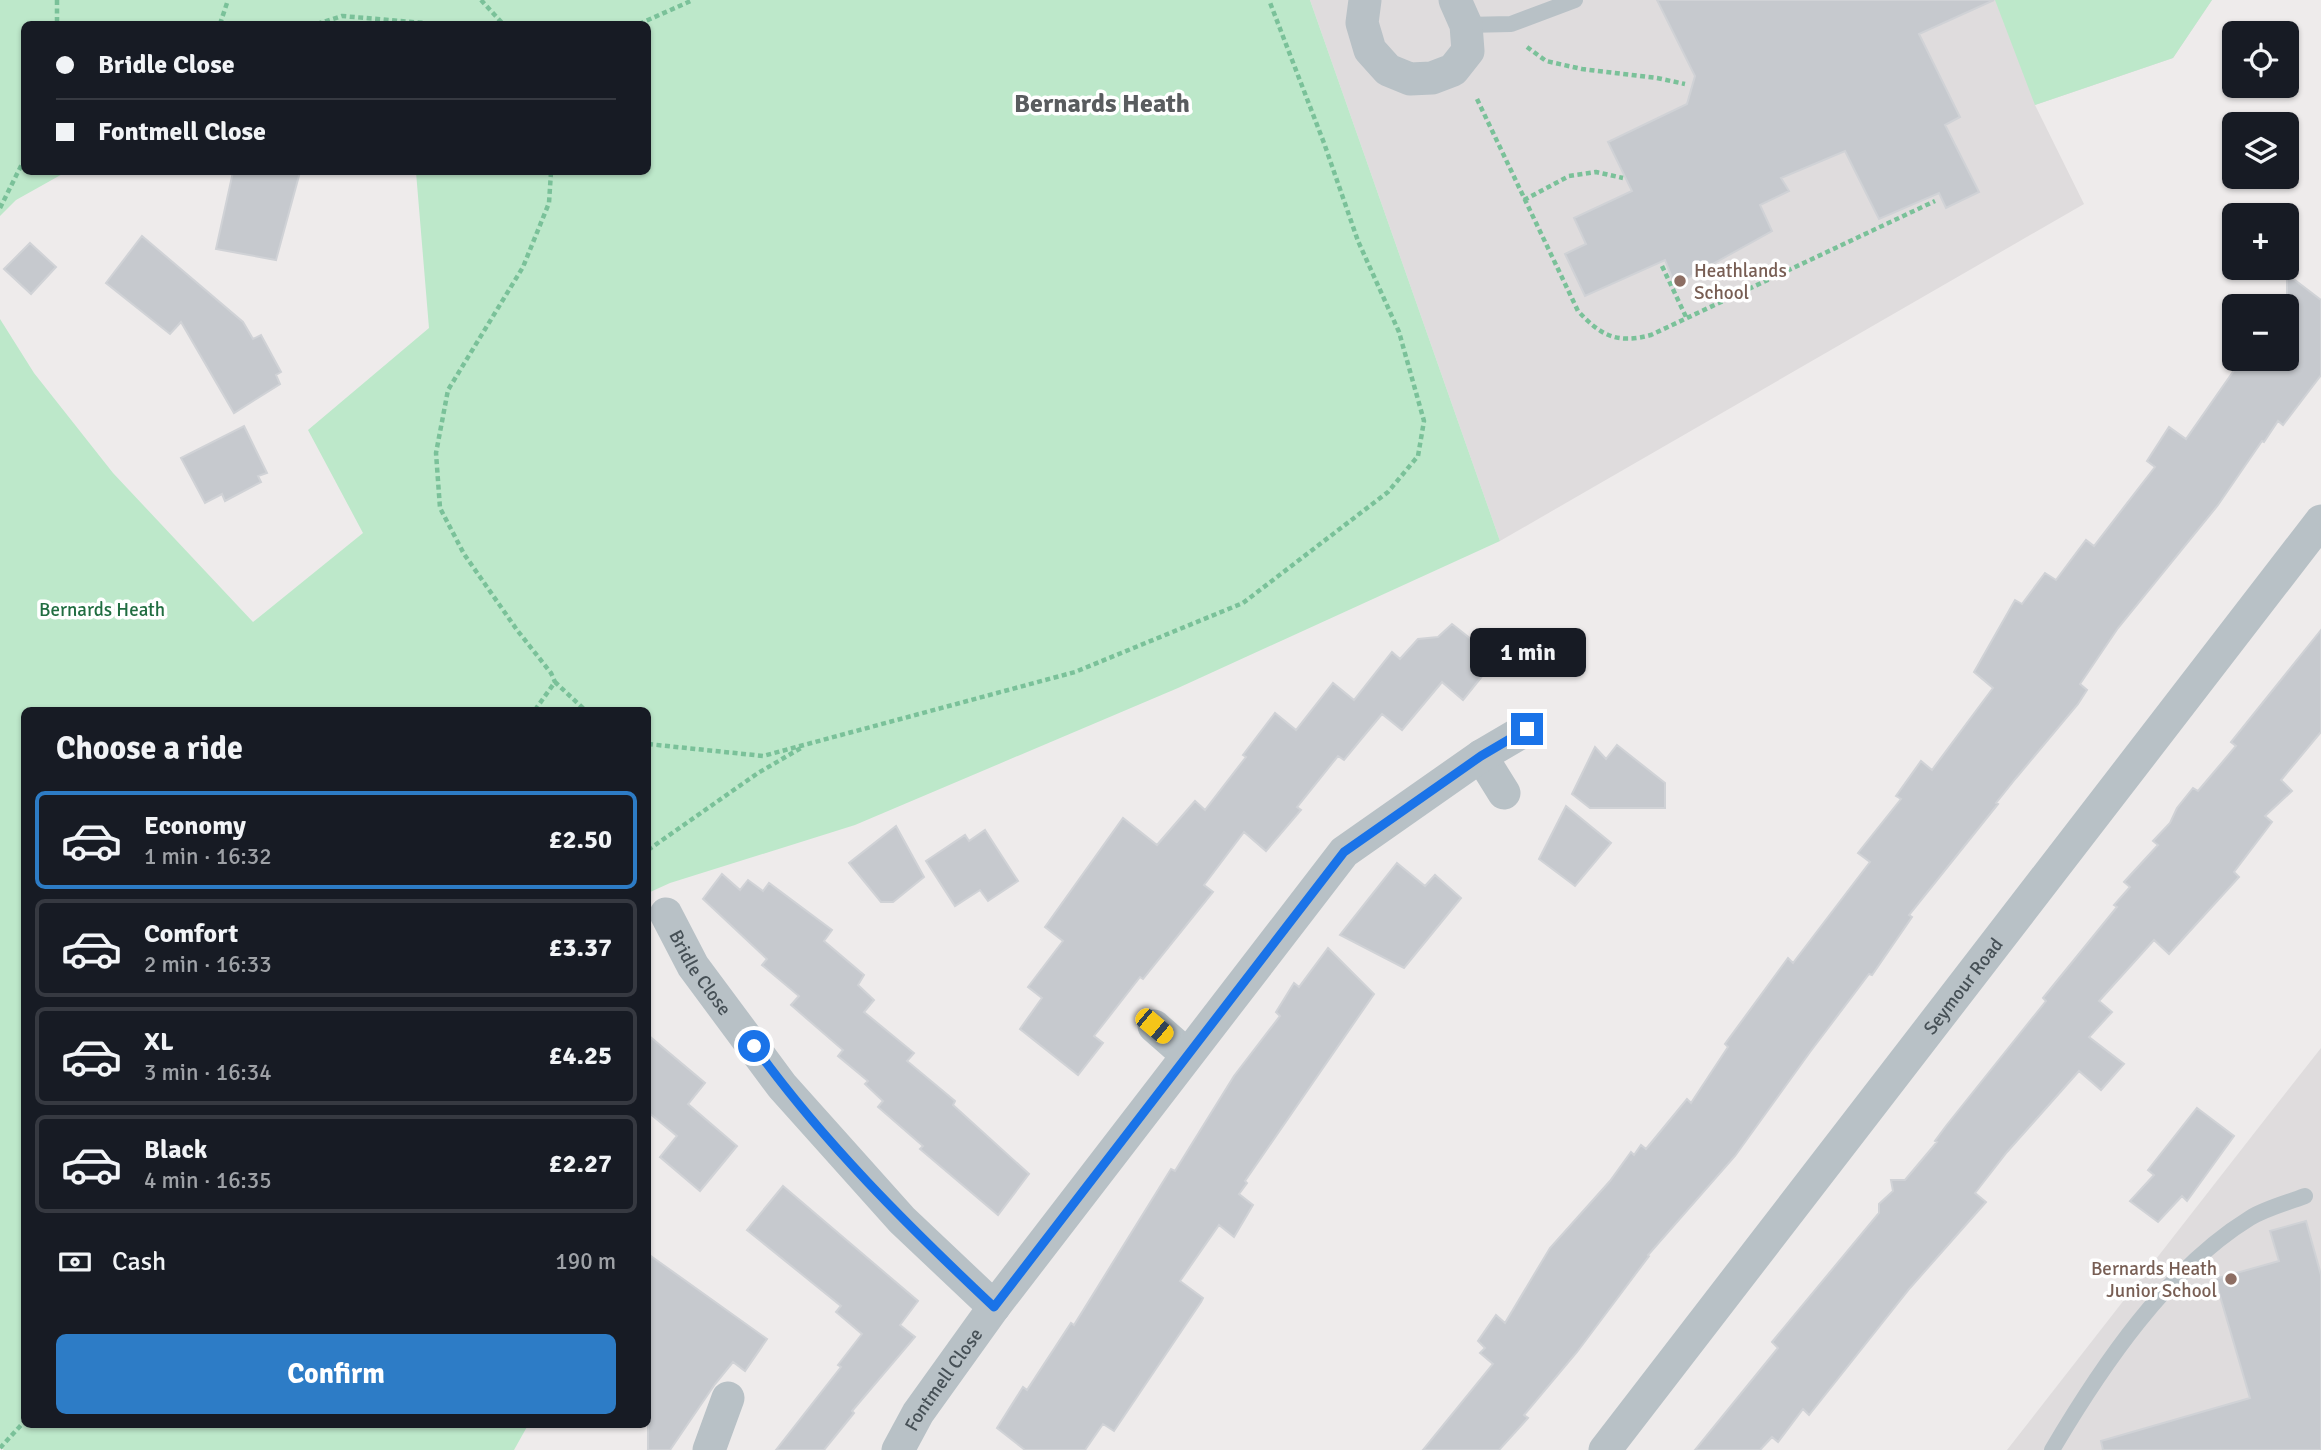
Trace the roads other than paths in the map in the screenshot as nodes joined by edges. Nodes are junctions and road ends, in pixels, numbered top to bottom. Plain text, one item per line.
1 (1365, 0) edge
2 (1575, 0) edge
3 (1460, 12) edge
4 (2321, 521) edge
5 (1527, 729) dead end
6 (1481, 756) junction
7 (1504, 793) dead end
8 (666, 914) dead end
9 (1154, 1026) dead end
10 (1187, 1055) junction
11 (2305, 1196) dead end
12 (994, 1307) junction
13 (728, 1398) dead end
14 (709, 1450) edge
15 (898, 1450) edge
16 (1605, 1450) edge
17 (2052, 1450) edge

1 - 3 street
2 - 3 lane
4 - 16 street, Seymour Road
5 - 6 street, Fontmell Close
6 - 7 street
6 - 10 street, Fontmell Close
8 - 12 street, Bridle Close
9 - 10 street
10 - 12 street, Fontmell Close
11 - 17 lane
12 - 15 street, Fontmell Close
13 - 14 street

